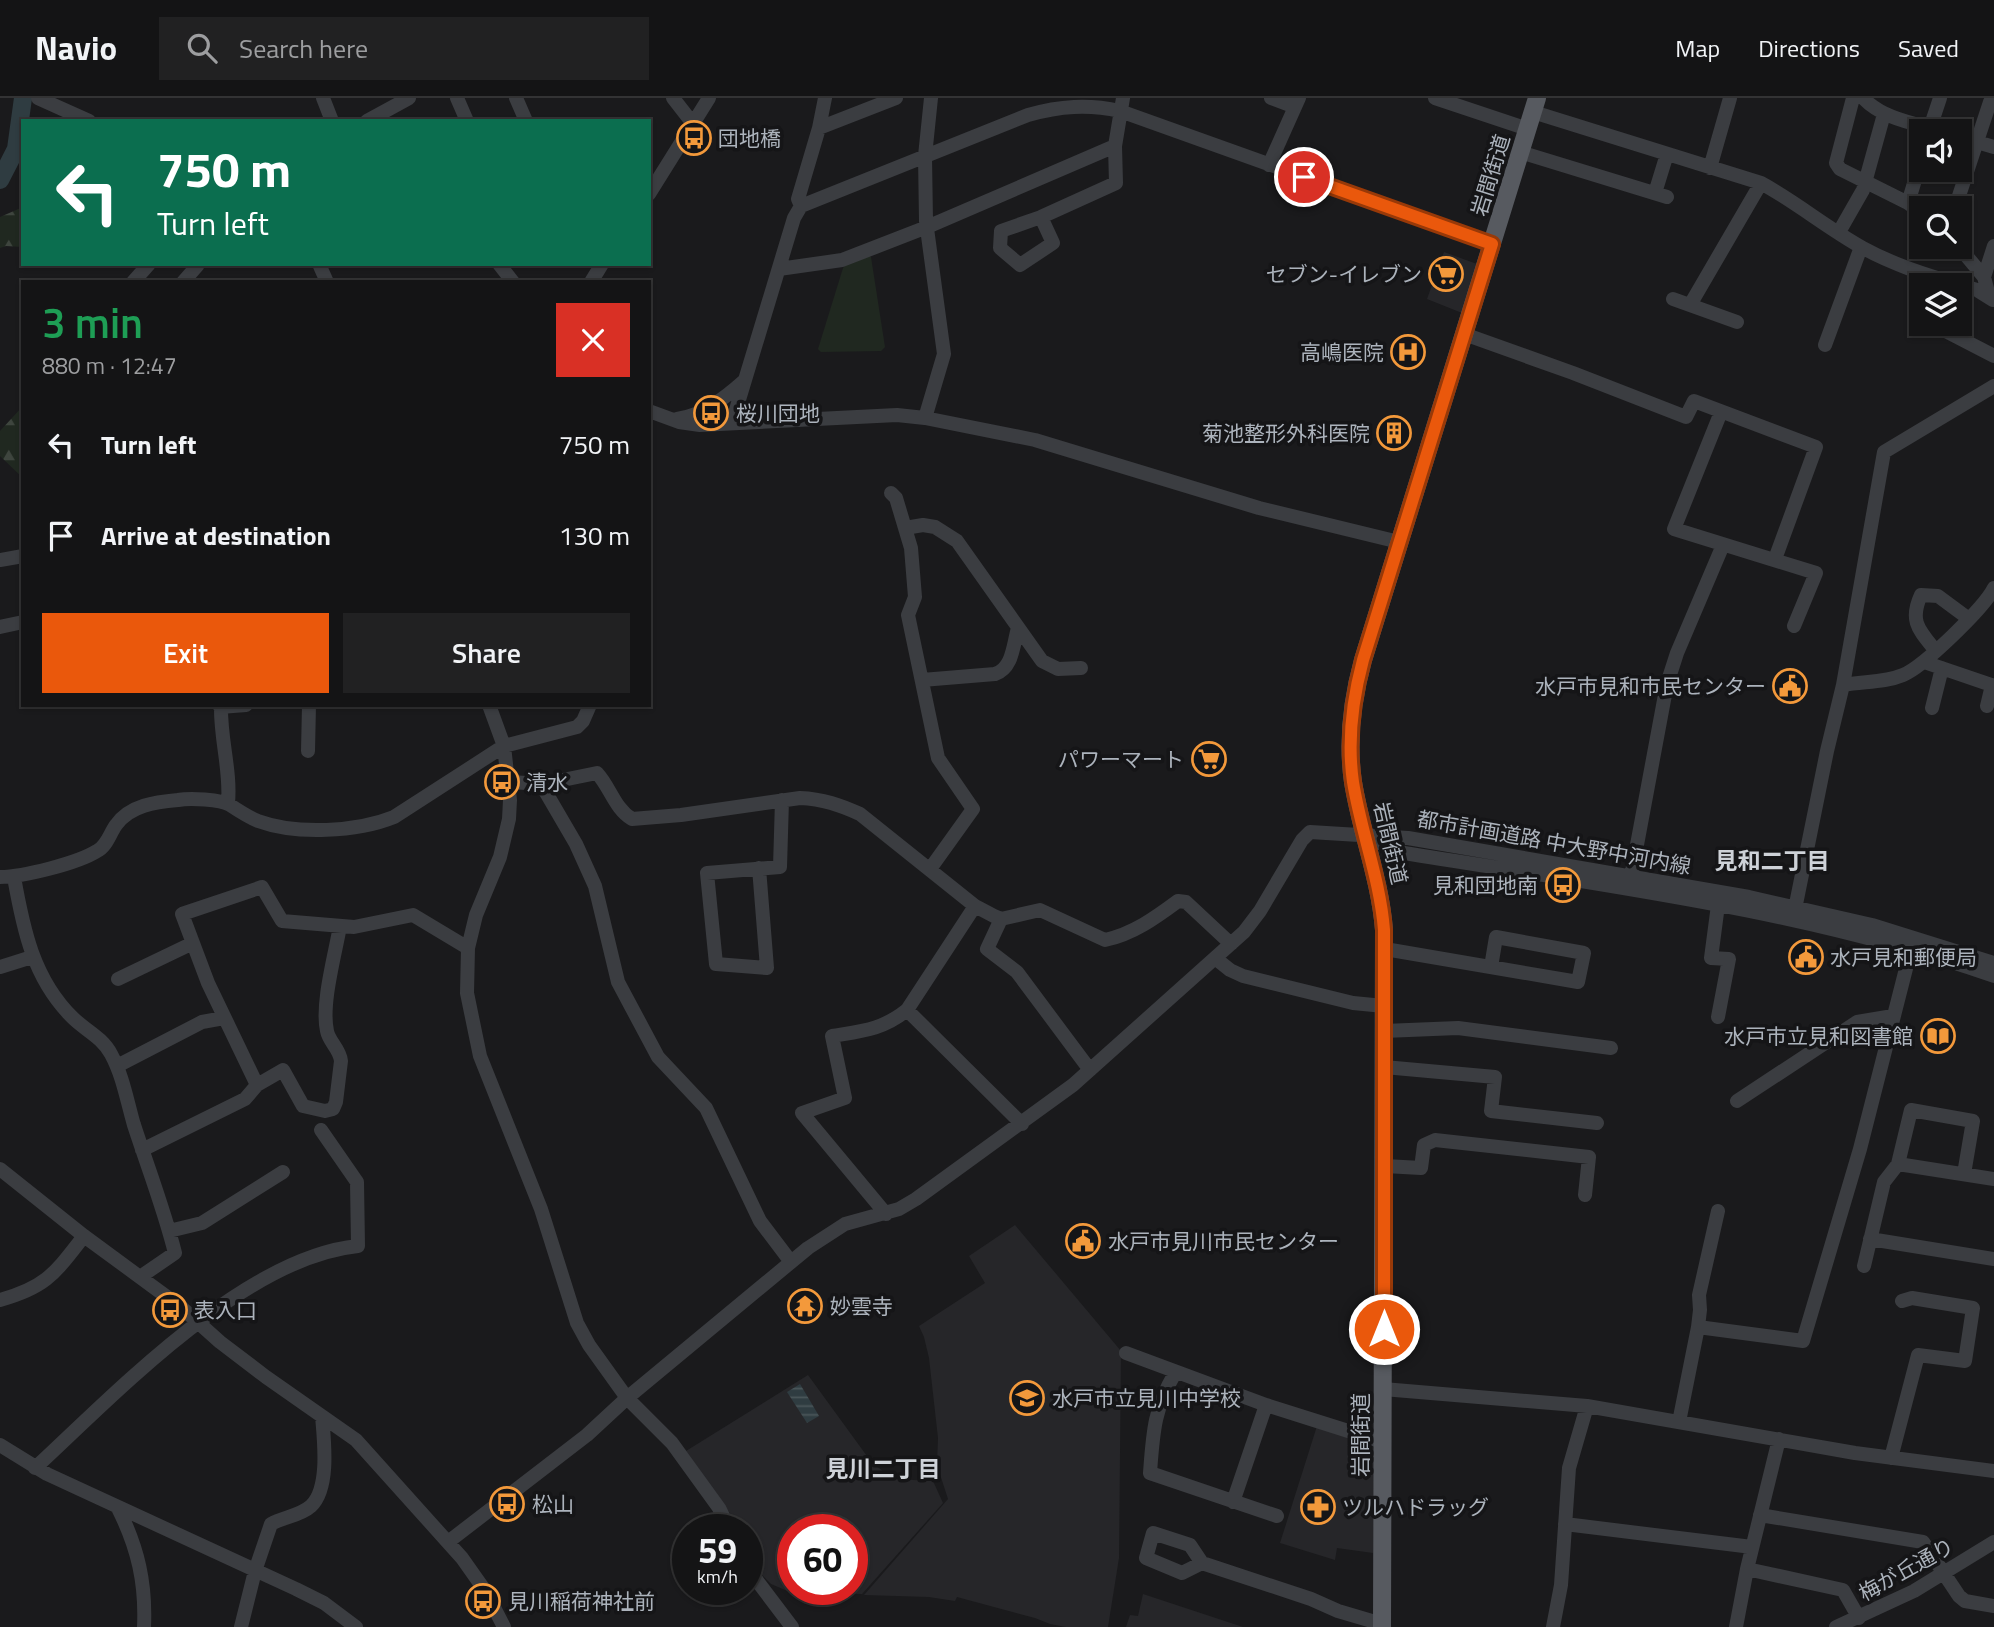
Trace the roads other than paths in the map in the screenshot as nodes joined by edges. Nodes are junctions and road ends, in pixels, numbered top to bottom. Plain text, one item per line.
1 (323, 98) edge
2 (409, 98) edge
3 (457, 98) edge
4 (516, 98) edge
5 (673, 98) edge
6 (709, 98) edge
7 (825, 98) edge
8 (896, 98) edge
9 (931, 98) edge
10 (1271, 98) edge
11 (1434, 98) edge
12 (1730, 98) edge
13 (1853, 98) edge
14 (1863, 98) edge
15 (1940, 98) edge
16 (43, 100) edge
17 (876, 102) edge
18 (1297, 102) edge
19 (1988, 102) edge
20 (1122, 104) edge
21 (1533, 113) edge
22 (1884, 114) junction
23 (85, 119) edge
24 (331, 119) edge
25 (371, 119) edge
26 (466, 119) edge
27 (525, 119) edge
28 (1935, 119) edge
29 (1909, 122) edge
30 (694, 125) junction
31 (820, 128) junction
32 (1972, 141) edge
33 (1976, 142) junction
34 (1115, 146) junction
35 (1994, 147) edge
36 (1520, 152) junction
37 (1667, 154) junction
38 (925, 156) junction
39 (1269, 164) junction
40 (1710, 168) junction
41 (1865, 180) junction
42 (1914, 182) edge
43 (1761, 183) junction
44 (651, 191) edge
45 (1959, 196) edge
46 (1908, 203) joint
47 (802, 206) junction
48 (1041, 217) dead end
49 (927, 227) junction
50 (1839, 232) junction
51 (1492, 244) junction
52 (1994, 246) edge
53 (1861, 247) junction
54 (1969, 259) edge
55 (147, 266) edge
56 (197, 266) edge
57 (501, 266) edge
58 (779, 269) junction
59 (1917, 273) edge
60 (1984, 277) junction
61 (135, 280) edge
62 (185, 280) edge
63 (511, 280) edge
64 (1972, 291) edge
65 (1673, 299) dead end
66 (1992, 299) edge
67 (1690, 305) junction
68 (1737, 322) dead end
69 (1464, 334) junction
70 (1954, 336) edge
71 (1825, 345) dead end
72 (1994, 356) edge
73 (745, 380) junction
74 (1994, 386) edge
75 (651, 412) edge
76 (1721, 412) junction
77 (925, 418) junction
78 (671, 419) junction
79 (732, 423) junction
80 (891, 493) dead end
81 (905, 528) junction
82 (1399, 542) junction
83 (1723, 545) junction
84 (21, 556) edge
85 (1775, 559) junction
86 (0, 560) edge
87 (1993, 593) edge
88 (1969, 619) junction
89 (21, 622) edge
90 (1794, 626) dead end
91 (0, 627) edge
92 (1018, 628) junction
93 (1935, 650) junction
94 (1924, 662) junction
95 (1081, 668) dead end
96 (1942, 668) junction
97 (922, 680) junction
98 (1843, 685) junction
99 (1993, 685) edge
100 (1987, 706) dead end
101 (220, 707) edge
102 (309, 707) edge
103 (490, 707) edge
104 (589, 707) edge
105 (1932, 708) dead end
106 (504, 746) junction
107 (308, 751) dead end
108 (509, 782) junction
109 (541, 784) junction
110 (782, 800) junction
111 (228, 803) junction
112 (1365, 837) junction
113 (759, 868) junction
114 (930, 869) junction
115 (7, 877) edge
116 (1631, 877) junction
117 (1718, 905) junction
118 (975, 906) junction
119 (1795, 912) junction
120 (1001, 919) junction
121 (340, 926) junction
122 (193, 943) junction
123 (1231, 944) junction
124 (468, 948) junction
125 (1385, 949) junction
126 (1911, 949) junction
127 (32, 957) junction
128 (1215, 958) junction
129 (1994, 963) edge
130 (0, 967) edge
131 (1491, 967) junction
132 (1994, 976) edge
133 (118, 979) dead end
134 (1384, 1006) junction
135 (907, 1010) junction
136 (1894, 1016) junction
137 (224, 1017) junction
138 (1718, 1017) dead end
139 (1384, 1031) junction
140 (1611, 1048) dead end
141 (117, 1066) junction
142 (1384, 1067) junction
143 (1090, 1070) junction
144 (257, 1085) junction
145 (1737, 1101) dead end
146 (1598, 1123) dead end
147 (1022, 1124) junction
148 (321, 1130) dead end
149 (142, 1150) junction
150 (1898, 1164) junction
151 (1385, 1166) junction
152 (0, 1169) edge
153 (282, 1172) dead end
154 (1964, 1174) junction
155 (1994, 1179) edge
156 (1586, 1195) dead end
157 (1718, 1211) dead end
158 (886, 1214) junction
159 (169, 1231) junction
160 (84, 1236) junction
161 (1870, 1239) junction
162 (1994, 1259) edge
163 (791, 1262) junction
164 (1864, 1266) dead end
165 (140, 1277) junction
166 (0, 1300) edge
167 (1902, 1301) dead end
168 (199, 1323) junction
169 (1698, 1327) junction
170 (1126, 1353) dead end
171 (1175, 1373) junction
172 (1383, 1389) junction
173 (627, 1398) junction
174 (1266, 1405) junction
175 (1587, 1405) junction
176 (322, 1416) junction
177 (1679, 1422) junction
178 (1779, 1439) junction
179 (1383, 1442) junction
180 (0, 1445) edge
181 (1891, 1458) junction
182 (35, 1468) junction
183 (1994, 1471) edge
184 (1233, 1502) junction
185 (118, 1508) junction
186 (722, 1514) edge
187 (1760, 1515) junction
188 (1277, 1517) dead end
189 (1565, 1524) junction
190 (448, 1542) junction
191 (1994, 1542) edge
192 (1752, 1547) junction
193 (1202, 1563) dead end
194 (1747, 1569) junction
195 (255, 1571) junction
196 (1946, 1573) junction
197 (763, 1589) edge
198 (1994, 1606) edge
199 (1859, 1618) junction
200 (1382, 1626) edge
201 (144, 1627) edge
202 (241, 1627) edge
203 (356, 1627) edge
204 (504, 1627) edge
205 (792, 1627) edge
206 (1553, 1627) edge
207 (1736, 1627) edge
208 (1836, 1627) edge

1 - 24 street
2 - 25 street
3 - 26 street
4 - 27 street
5 - 30 street
6 - 30 street
7 - 31 street
8 - 17 street
9 - 38 street
10 - 18 street
11 - 21 street
12 - 40 street
13 - 41 street
14 - 22 street
15 - 28 street
16 - 23 street
17 - 31 street
18 - 39 street
19 - 33 street
20 - 34 street
20 - 38 street
20 - 39 street
21 - 36 main road, 岩間街道
21 - 37 street
22 - 29 street
22 - 41 street
30 - 44 street
31 - 47 street
32 - 33 street
33 - 35 street
33 - 45 street
34 - 48 street
34 - 49 street
36 - 37 street
36 - 51 main road, 岩間街道
37 - 40 street
38 - 47 street
38 - 49 street
39 - 51 street
40 - 43 street
41 - 46 street
41 - 50 street
42 - 46 street
43 - 50 street
43 - 67 street
47 - 58 street
49 - 58 street
49 - 77 street
50 - 53 street
51 - 69 main road, 岩間街道
52 - 60 street
53 - 59 street
53 - 71 street
54 - 60 street
55 - 61 street
56 - 62 street
57 - 63 street
58 - 73 street
60 - 66 street
64 - 66 street
65 - 67 street
67 - 68 street
69 - 76 street
69 - 82 main road, 岩間街道
70 - 72 street
73 - 78 street
73 - 79 street
74 - 98 street
75 - 78 street
76 - 83 street
76 - 85 street
77 - 79 street
77 - 82 street
78 - 79 street
80 - 81 street
81 - 92 street
81 - 97 street
82 - 112 main road, 岩間街道
83 - 85 street
83 - 116 street
84 - 86 street
85 - 90 street
87 - 88 street
88 - 93 street
88 - 93 street
89 - 91 street
92 - 95 street
92 - 97 street
93 - 94 street
94 - 96 street
94 - 98 street
96 - 99 street
96 - 105 street
97 - 114 street
98 - 119 street
99 - 100 street
101 - 111 street
102 - 107 street
103 - 106 street
104 - 106 street
106 - 108 street
106 - 111 street
108 - 109 street
108 - 124 street
109 - 110 street
109 - 163 street
110 - 113 street
110 - 114 street
111 - 115 street
112 - 116 street, 都市計画道路 中大野中河内線
112 - 117 street, 都市計画道路 中大野中河内線
112 - 123 street
112 - 125 main road, 岩間街道
113 - 113 street
114 - 118 street
115 - 127 street
116 - 119 street, 都市計画道路 中大野中河内線
117 - 119 street, 都市計画道路 中大野中河内線
117 - 138 street
118 - 120 street
118 - 135 street
119 - 126 street, 都市計画道路 中大野中河内線
119 - 129 street, 都市計画道路 中大野中河内線
120 - 123 street
120 - 143 street
121 - 122 street
121 - 124 street
121 - 144 street
122 - 133 street
122 - 137 street
123 - 128 street
124 - 173 street
125 - 131 street
125 - 134 main road, 岩間街道
126 - 132 street, 都市計画道路 中大野中河内線
126 - 136 street
127 - 130 street
127 - 141 street
128 - 134 street
128 - 143 street
131 - 131 street
134 - 139 main road, 岩間街道
135 - 147 street
135 - 158 street
136 - 145 street
136 - 169 street
137 - 141 street
137 - 144 street
139 - 140 street
139 - 142 main road, 岩間街道
141 - 149 street
142 - 146 street
142 - 151 main road, 岩間街道
143 - 147 street
144 - 149 street
147 - 158 street
148 - 168 street
149 - 159 street
150 - 154 street
150 - 154 street
150 - 161 street
151 - 156 street
151 - 172 main road, 岩間街道
152 - 160 street
153 - 159 street
154 - 155 street
157 - 169 street
158 - 163 street
159 - 165 street
160 - 165 street
160 - 166 street
161 - 162 street
161 - 164 street
163 - 173 street
165 - 168 street
167 - 181 street
168 - 176 street
168 - 182 street
169 - 177 street
170 - 171 street
171 - 174 street
171 - 184 street
172 - 175 street
172 - 179 main road, 岩間街道
173 - 186 street
173 - 190 street
174 - 179 street
174 - 184 street
175 - 177 street
175 - 189 street
176 - 190 street
176 - 195 street
177 - 178 street
178 - 181 street
178 - 187 street
179 - 200 main road, 岩間街道
180 - 182 street
181 - 183 street
182 - 185 street
184 - 188 street
185 - 195 street
185 - 201 street
187 - 192 street
187 - 196 street
189 - 192 street
189 - 206 street
190 - 204 street
191 - 196 street, 梅が丘通り
192 - 194 street
193 - 200 street
194 - 199 street
194 - 207 street
195 - 202 street
195 - 203 street
196 - 198 street
196 - 199 street, 梅が丘通り
197 - 205 street
199 - 208 street, 梅が丘通り

